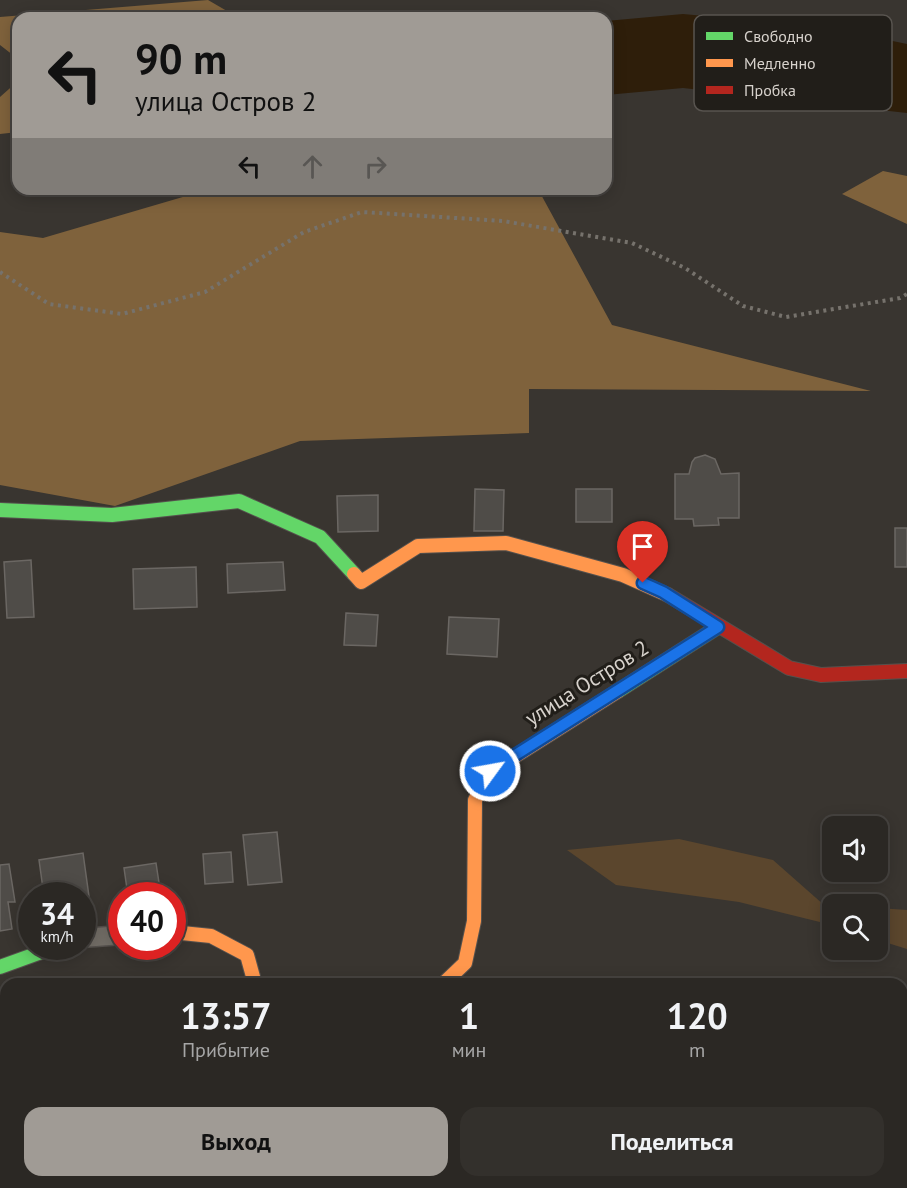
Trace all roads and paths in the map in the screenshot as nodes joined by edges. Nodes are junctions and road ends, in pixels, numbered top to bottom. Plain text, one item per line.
1 (0, 272) edge
2 (907, 294) edge
3 (0, 510) edge
4 (718, 627) junction
5 (907, 671) edge
6 (186, 933) edge
7 (19, 960) edge
8 (0, 967) edge
9 (253, 978) edge
10 (449, 978) edge

1 - 2 path
3 - 4 street
4 - 5 street
4 - 10 street, улица Остров 2
6 - 9 street
7 - 8 street

